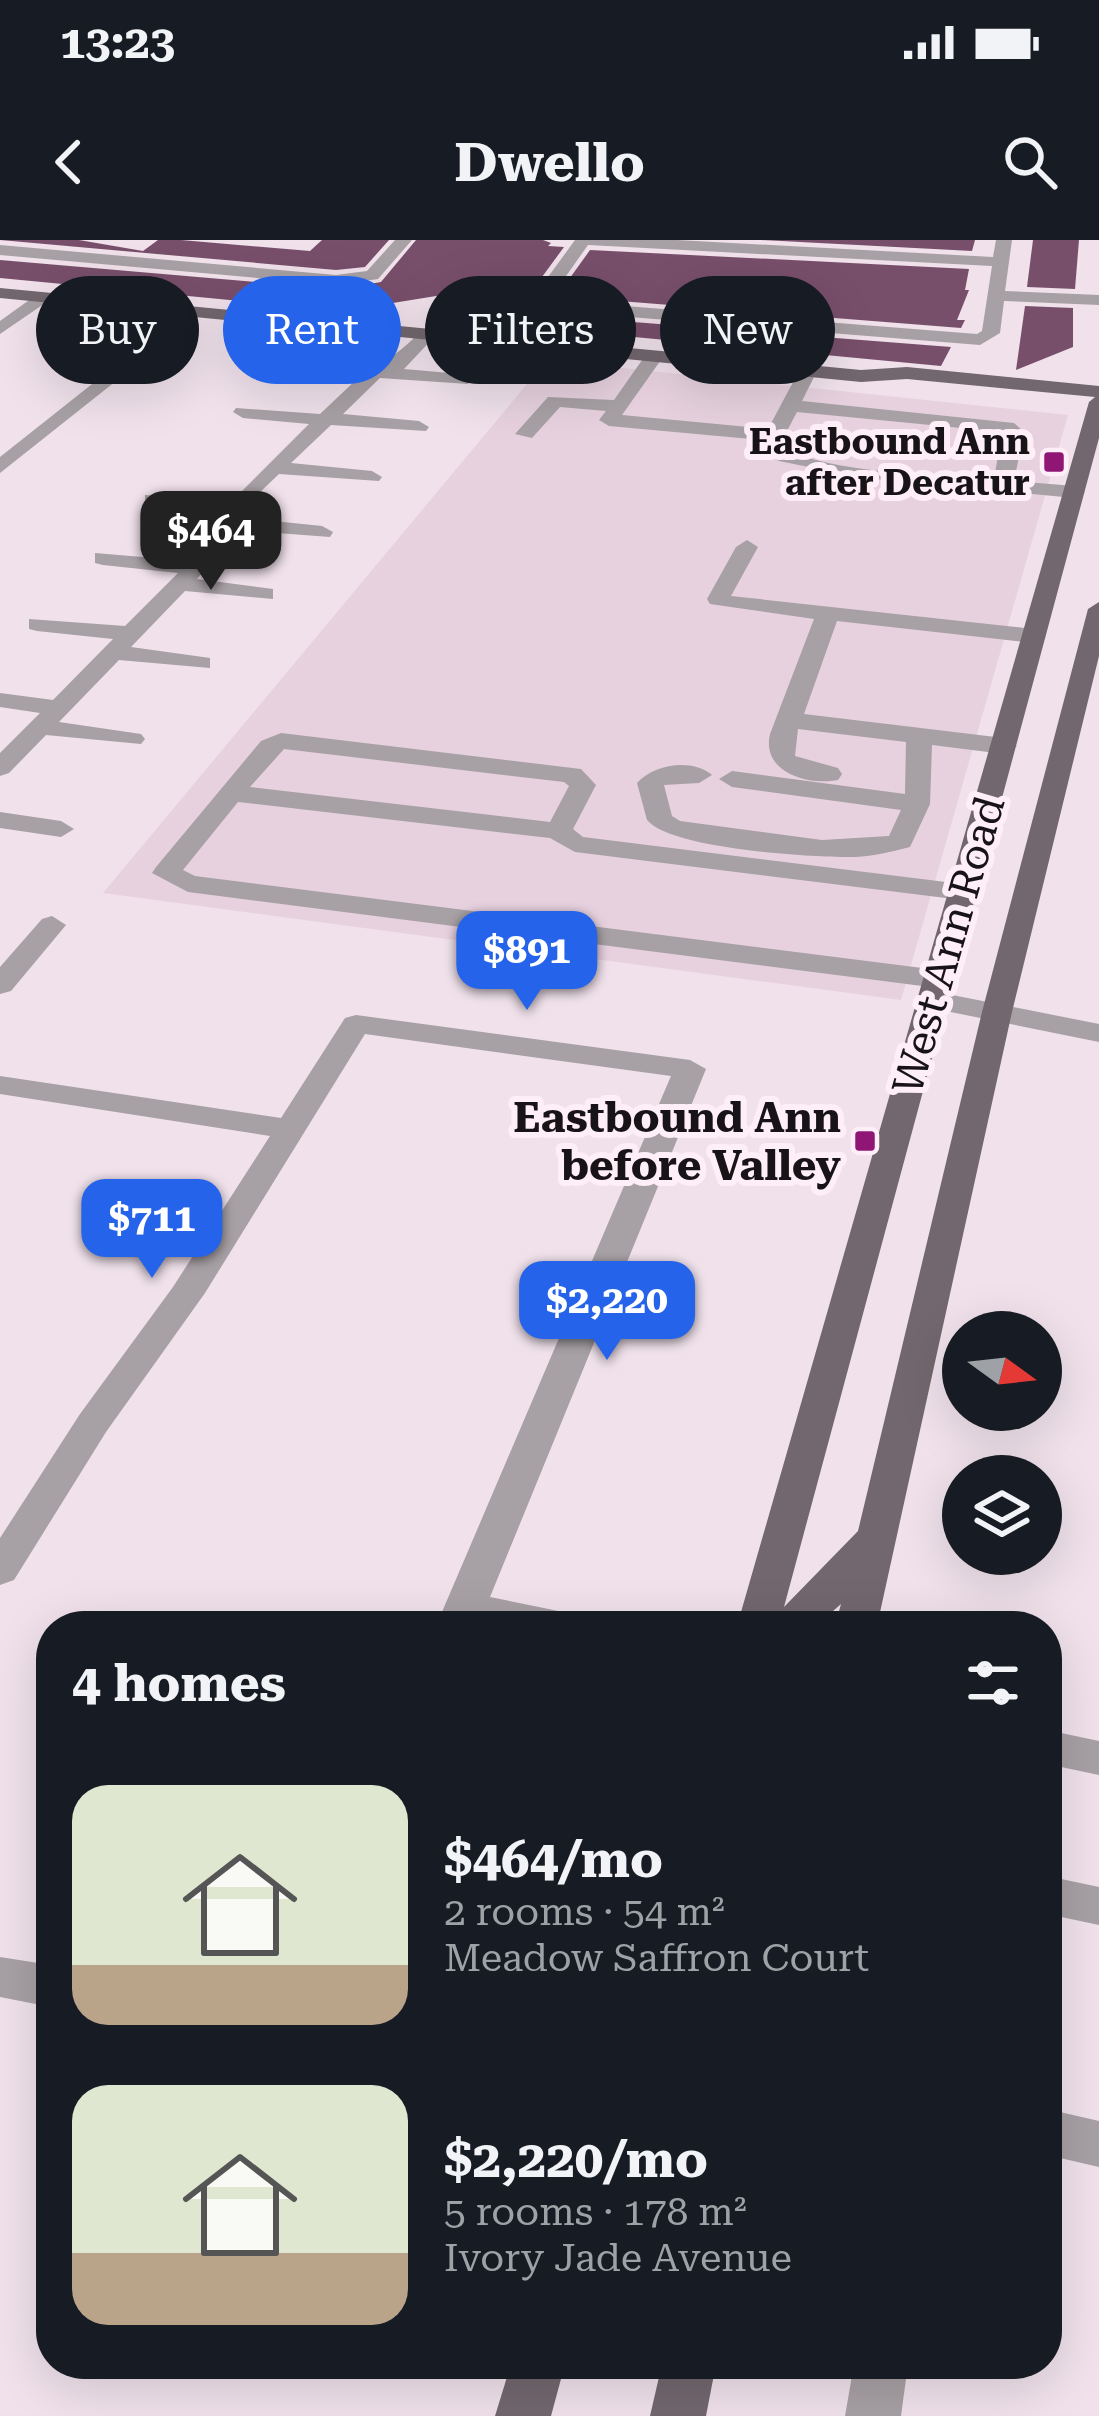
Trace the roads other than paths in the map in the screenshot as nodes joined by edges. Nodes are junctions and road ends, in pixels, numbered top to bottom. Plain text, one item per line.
1 (119, 240) edge
2 (404, 240) edge
3 (583, 240) edge
4 (1004, 240) edge
5 (0, 250) edge
6 (77, 257) junction
7 (1002, 262) junction
8 (557, 276) edge
9 (0, 293) edge
10 (36, 296) edge
11 (997, 296) junction
12 (1099, 301) edge
13 (36, 303) edge
14 (636, 308) edge
15 (199, 312) edge
16 (900, 312) dead end
17 (0, 329) edge
18 (403, 332) joint
19 (425, 335) edge
20 (894, 336) junction
21 (425, 338) edge
22 (636, 354) edge
23 (654, 356) junction
24 (660, 357) edge
25 (401, 362) edge
26 (835, 374) edge
27 (103, 384) edge
28 (364, 384) edge
29 (801, 384) edge
30 (1098, 404) edge
31 (789, 405) junction
32 (616, 406) junction
33 (243, 412) dead end
34 (328, 419) junction
35 (419, 427) dead end
36 (525, 434) dead end
37 (772, 435) junction
38 (964, 451) junction
39 (273, 466) junction
40 (0, 467) edge
41 (372, 477) dead end
42 (1003, 485) junction
43 (1075, 492) junction
44 (152, 499) dead end
45 (234, 515) junction
46 (322, 532) dead end
47 (747, 547) dead end
48 (103, 558) dead end
49 (1053, 566) junction
50 (187, 576) junction
51 (265, 594) dead end
52 (1099, 609) edge
53 (828, 613) junction
54 (38, 624) dead end
55 (1086, 635) edge
56 (1034, 636) junction
57 (122, 643) junction
58 (202, 663) dead end
59 (0, 700) edge
60 (1070, 708) junction
61 (49, 717) junction
62 (789, 720) junction
63 (917, 735) junction
64 (132, 739) dead end
65 (1004, 746) junction
66 (0, 768) edge
67 (699, 775) dead end
68 (732, 779) dead end
69 (231, 793) junction
70 (919, 794) junction
71 (0, 820) edge
72 (61, 829) dead end
73 (558, 831) junction
74 (888, 847) junction
75 (867, 881) junction
76 (962, 892) junction
77 (52, 925) dead end
78 (0, 985) edge
79 (935, 989) junction
80 (997, 1012) junction
81 (1099, 1033) edge
82 (0, 1085) edge
83 (290, 1129) junction
84 (880, 1530) junction
85 (0, 1570) edge
86 (465, 1611) edge
87 (762, 1611) edge
88 (805, 1611) edge
89 (860, 1611) edge
90 (1062, 1750) edge
91 (1099, 1758) edge
92 (1062, 1898) edge
93 (1099, 1906) edge
94 (0, 1977) edge
95 (36, 1984) edge
96 (1062, 2135) edge
97 (1099, 2144) edge
98 (534, 2379) edge
99 (686, 2379) edge
100 (879, 2379) edge
101 (523, 2416) edge
102 (678, 2416) edge
103 (873, 2416) edge

1 - 6 street
2 - 6 street
3 - 7 street
3 - 8 street
4 - 7 street
5 - 6 street
7 - 11 street
9 - 10 main road
11 - 12 street
11 - 20 street
13 - 17 street
14 - 20 street
15 - 18 main road
16 - 20 street
18 - 19 main road
21 - 25 street
22 - 23 main road
23 - 24 main road
23 - 32 street
26 - 30 main road
27 - 40 street
28 - 34 street
29 - 31 street
30 - 43 main road, West Ann Road
31 - 37 street
31 - 38 street
32 - 36 street
32 - 37 street
33 - 34 street
34 - 35 street
34 - 39 street
37 - 38 street
38 - 42 street
38 - 42 street
39 - 41 street
39 - 45 street
42 - 43 street
43 - 49 main road, West Ann Road
44 - 45 street
45 - 46 street
45 - 50 street
47 - 53 street
48 - 50 street
49 - 55 main road
49 - 56 main road, West Ann Road
50 - 51 street
50 - 57 street
52 - 55 main road, West Ann Road
53 - 56 street
53 - 62 street
54 - 57 street
55 - 60 main road, West Ann Road
56 - 60 main road
56 - 65 main road, West Ann Road
57 - 58 street
57 - 61 street
59 - 61 street
60 - 80 main road, West Ann Road
61 - 64 street
61 - 66 street
62 - 63 street
62 - 70 street
63 - 65 street
63 - 70 street
65 - 76 main road, West Ann Road
67 - 74 street
68 - 70 street
69 - 73 street
69 - 73 street
69 - 79 street
70 - 74 street
71 - 72 street
73 - 75 street
74 - 75 street
75 - 76 street
76 - 79 main road, West Ann Road
77 - 78 street
79 - 80 street
79 - 87 main road, West Ann Road
80 - 81 street
80 - 84 main road, West Ann Road
82 - 83 street
83 - 85 street
83 - 86 street
84 - 88 main road
84 - 89 main road, West Ann Road
90 - 91 street
92 - 93 street
94 - 95 street
96 - 97 street
98 - 101 main road
99 - 102 main road
100 - 103 street

